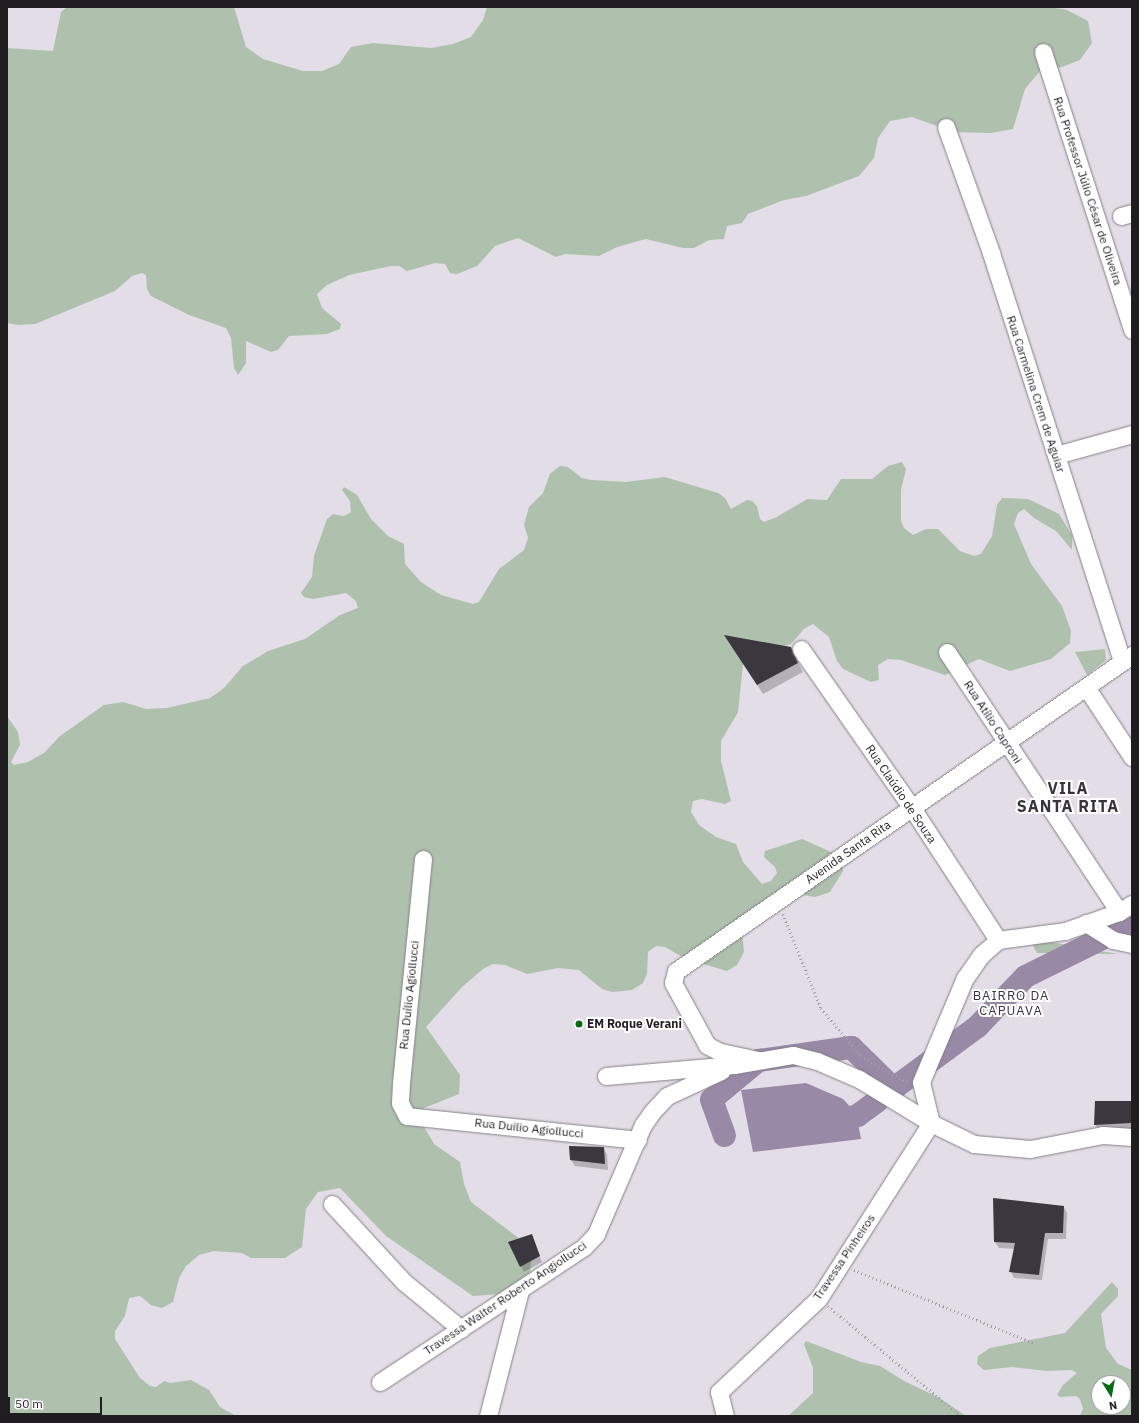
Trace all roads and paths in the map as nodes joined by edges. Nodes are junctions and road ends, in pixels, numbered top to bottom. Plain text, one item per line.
1 (1043, 52) dead end
2 (946, 127) dead end
3 (1132, 330) edge
4 (1132, 434) edge
5 (1056, 455) junction
6 (801, 649) dead end
7 (947, 652) dead end
8 (1127, 659) edge
9 (1086, 687) junction
10 (1007, 742) junction
11 (1132, 757) edge
12 (912, 808) junction
13 (423, 859) dead end
14 (777, 901) junction
15 (1125, 908) edge
16 (1086, 923) junction
17 (998, 940) junction
18 (1132, 944) edge
19 (758, 1060) junction
20 (734, 1065) junction
21 (606, 1076) dead end
22 (909, 1086) dead end
23 (421, 1116) joint
24 (931, 1123) junction
25 (1132, 1137) edge
26 (638, 1140) junction
27 (332, 1204) dead end
28 (840, 1265) junction
29 (520, 1290) junction
30 (819, 1298) junction
31 (461, 1329) junction
32 (1034, 1343) dead end
33 (380, 1382) dead end
34 (488, 1416) edge
35 (725, 1416) edge
36 (961, 1416) edge

1 - 3 street, Rua Professor Júlio César de Oliveira
2 - 5 street, Rua Carmelina Crem de Aguiar
4 - 5 street
5 - 8 street, Rua Carmelina Crem de Aguiar
6 - 12 street, Rua Claúdio de Souza
7 - 10 street, Rua Atílio Caproni
8 - 9 street, Avenida Santa Rita
9 - 10 street, Avenida Santa Rita
9 - 11 street
10 - 12 street, Avenida Santa Rita
10 - 15 street, Rua Atílio Caproni
12 - 14 street, Avenida Santa Rita
12 - 17 street, Rua Claúdio de Souza
13 - 23 street, Rua Duílio Agiollucci
14 - 19 street, Avenida Santa Rita
14 - 22 path
15 - 16 street
16 - 17 street
16 - 18 street
17 - 24 street
19 - 20 street
19 - 24 street
20 - 21 street
20 - 26 street, Travessa Walter Roberto Angiollucci
23 - 26 street, Rua Duilio Agiollucci
24 - 25 street
24 - 28 street, Travessa Pinheiros
26 - 29 street, Travessa Walter Roberto Angiollucci
27 - 31 street
28 - 30 street, Travessa Pinheiros
28 - 32 path
29 - 31 street, Travessa Walter Roberto Angiollucci
29 - 34 street
30 - 35 street, Travessa Pinheiros
30 - 36 path
31 - 33 street, Travessa Walter Roberto Angiollucci

